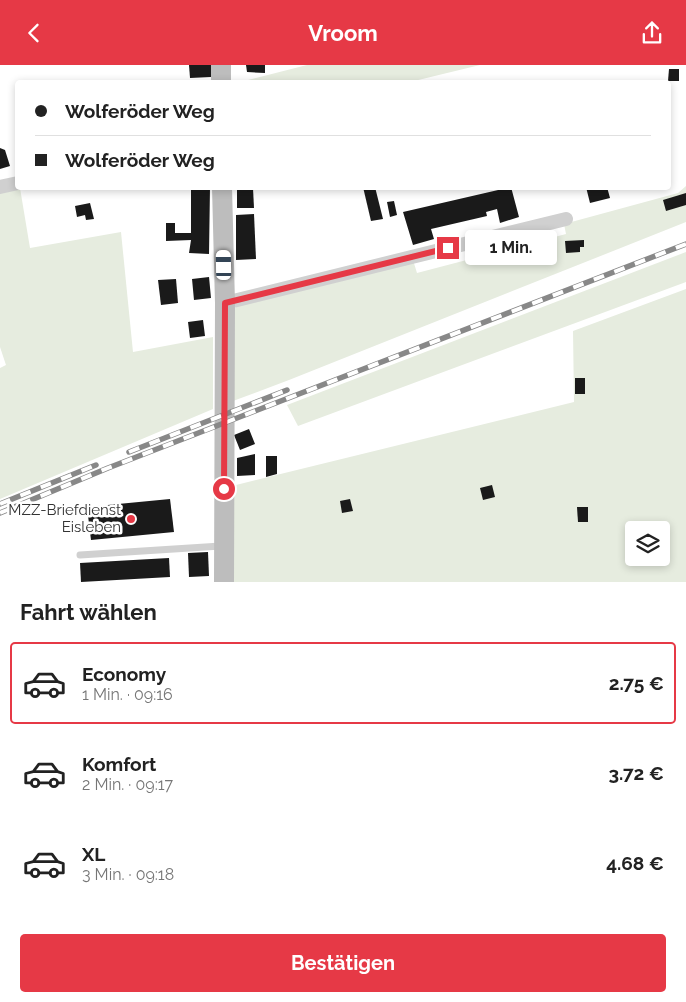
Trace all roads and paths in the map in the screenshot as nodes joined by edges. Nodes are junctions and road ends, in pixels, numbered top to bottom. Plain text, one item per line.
1 (221, 65) edge
2 (222, 80) edge
3 (15, 184) edge
4 (0, 187) edge
5 (222, 190) edge
6 (566, 219) dead end
7 (225, 303) junction
8 (224, 546) junction
9 (80, 555) dead end
10 (224, 582) edge

1 - 2 main road
3 - 4 street
5 - 7 main road
6 - 7 street
7 - 8 main road
8 - 9 lane
8 - 10 main road

